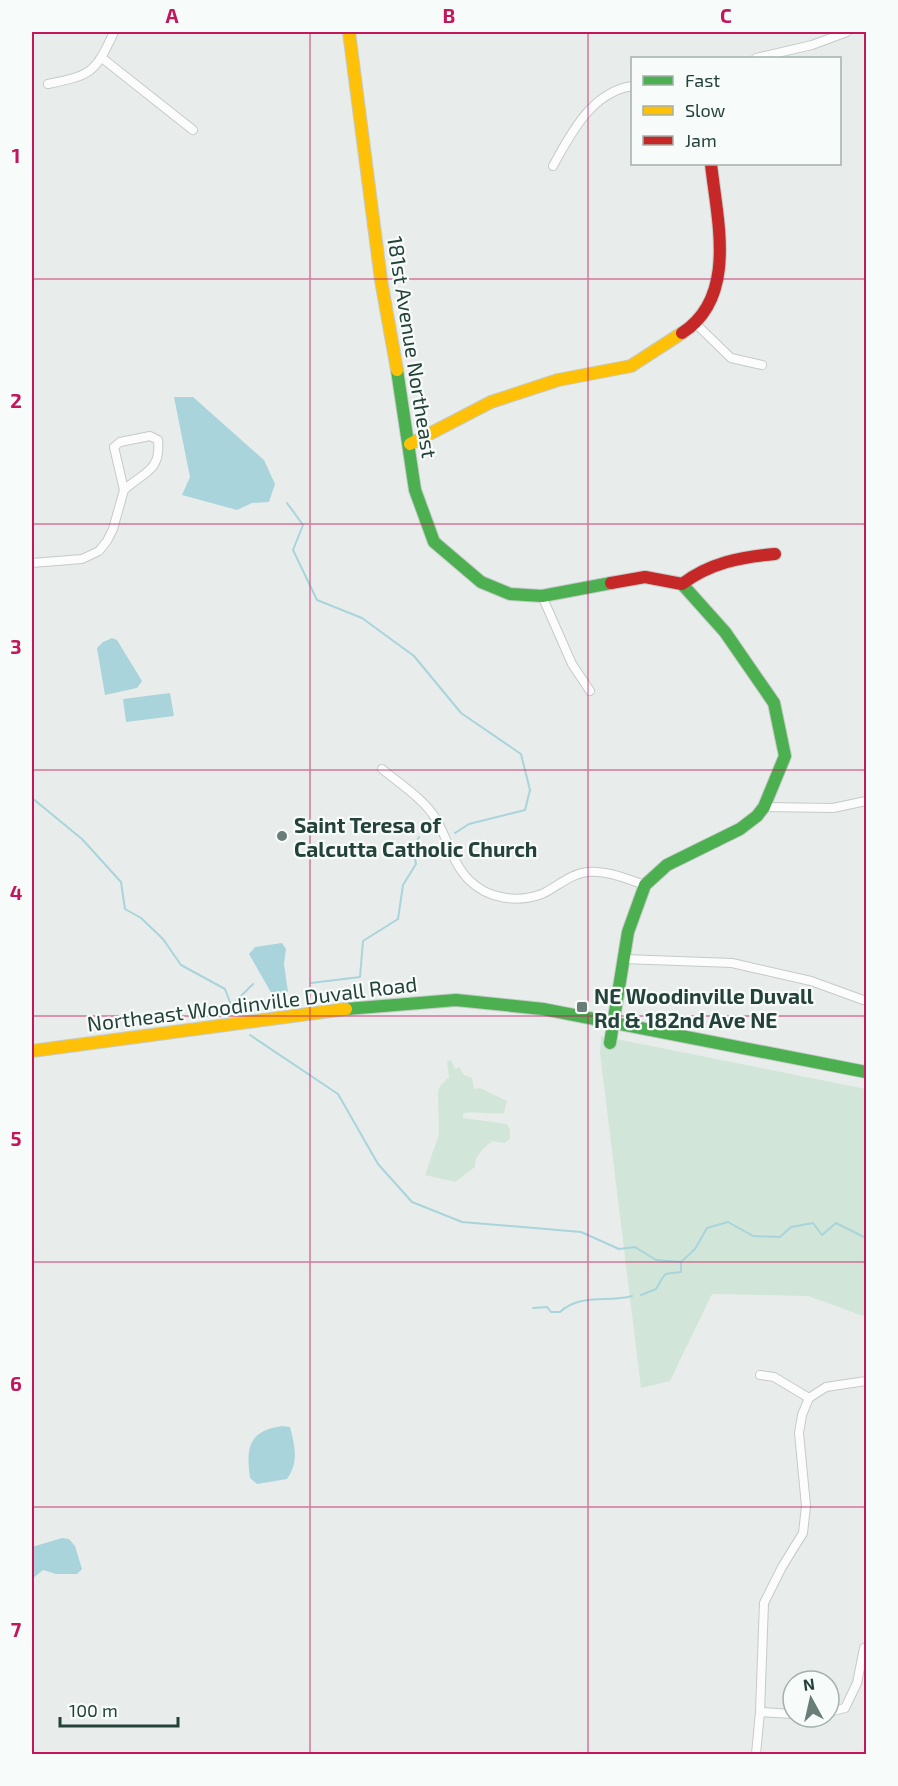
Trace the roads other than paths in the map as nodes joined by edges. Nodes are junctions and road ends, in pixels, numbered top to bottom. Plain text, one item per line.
1 (114, 32) edge
2 (350, 32) edge
3 (847, 32) edge
4 (760, 57) edge
5 (102, 58) junction
6 (48, 84) dead end
7 (631, 87) edge
8 (193, 130) dead end
9 (711, 165) edge
10 (553, 166) dead end
11 (696, 324) junction
12 (762, 365) dead end
13 (410, 444) junction
14 (124, 490) junction
15 (775, 554) dead end
16 (32, 563) edge
17 (682, 584) junction
18 (542, 596) junction
19 (591, 690) dead end
20 (382, 769) dead end
21 (867, 801) edge
22 (764, 807) junction
23 (645, 885) junction
24 (624, 958) junction
25 (867, 1001) edge
26 (615, 1023) junction
27 (610, 1043) dead end
28 (32, 1051) edge
29 (867, 1072) edge
30 (760, 1375) dead end
31 (867, 1381) edge
32 (809, 1398) junction
33 (864, 1648) dead end
34 (841, 1709) edge
35 (760, 1712) junction
36 (781, 1713) edge
37 (756, 1755) edge

1 - 5 street
2 - 13 street, 181st Avenue Northeast
3 - 4 street
5 - 6 street
5 - 8 street
7 - 10 street
9 - 11 street
11 - 12 street
11 - 13 street
13 - 18 street, 181st Avenue Northeast
14 - 14 street
14 - 16 street
15 - 17 street
17 - 18 street, 181st Avenue Northeast
17 - 22 street
18 - 19 street
20 - 23 street
21 - 22 street
22 - 23 street
23 - 24 street
24 - 25 street
24 - 26 street
26 - 27 street
26 - 28 street, Northeast Woodinville Duvall Road
26 - 29 street, Northeast Woodinville Duvall Road
30 - 32 street
31 - 32 street
32 - 35 street
33 - 34 street
35 - 36 street
35 - 37 street

